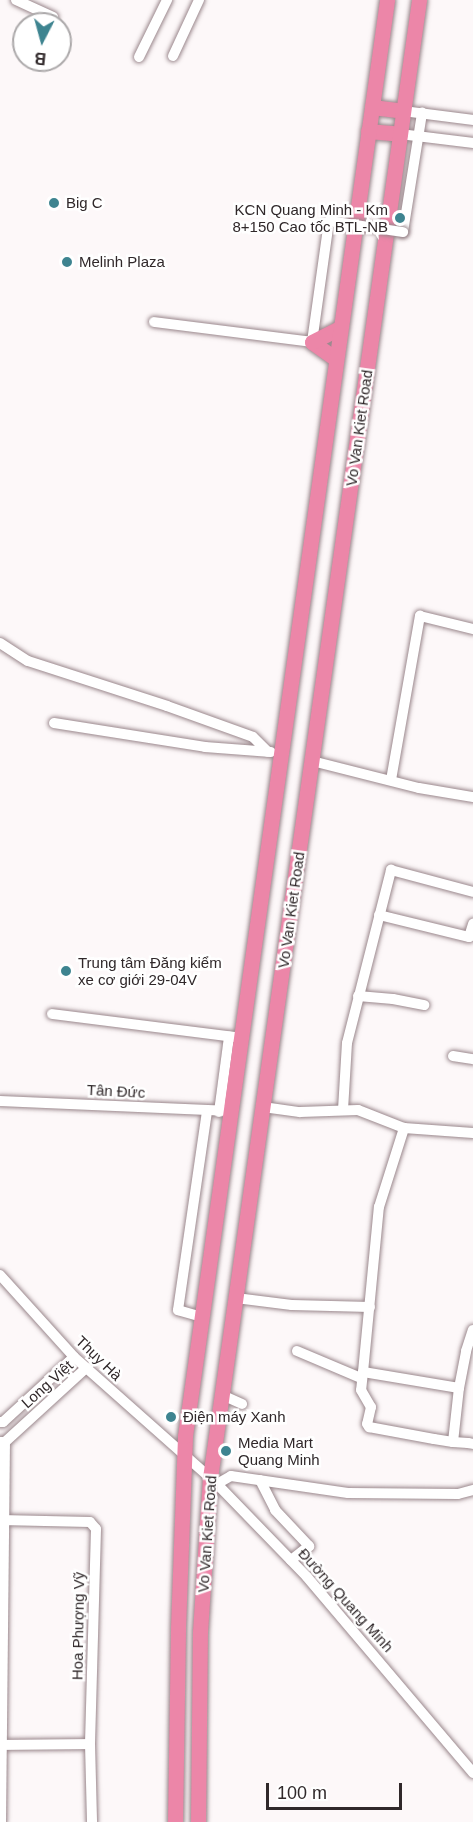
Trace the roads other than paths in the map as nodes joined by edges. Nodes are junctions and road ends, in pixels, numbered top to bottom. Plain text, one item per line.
1 (15, 0) edge
2 (167, 0) edge
3 (199, 0) edge
4 (387, 0) edge
5 (419, 0) edge
6 (42, 12) edge
7 (173, 56) dead end
8 (140, 57) dead end
9 (372, 107) junction
10 (404, 111) junction
11 (422, 113) junction
12 (473, 120) edge
13 (368, 131) junction
14 (400, 134) junction
15 (419, 136) junction
16 (473, 143) edge
17 (153, 322) dead end
18 (335, 330) junction
19 (312, 342) junction
20 (332, 356) junction
21 (473, 629) edge
22 (0, 644) edge
23 (54, 723) dead end
24 (274, 753) junction
25 (312, 761) junction
26 (391, 780) junction
27 (473, 797) edge
28 (473, 892) edge
29 (379, 915) junction
30 (473, 924) edge
31 (358, 996) junction
32 (424, 1005) dead end
33 (52, 1014) dead end
34 (235, 1038) junction
35 (453, 1056) dead end
36 (473, 1059) edge
37 (0, 1101) edge
38 (263, 1107) junction
39 (343, 1110) junction
40 (207, 1111) junction
41 (225, 1112) junction
42 (404, 1128) junction
43 (473, 1133) edge
44 (0, 1275) edge
45 (236, 1299) junction
46 (370, 1307) junction
47 (202, 1317) junction
48 (473, 1330) edge
49 (297, 1351) dead end
50 (74, 1357) junction
51 (86, 1368) junction
52 (362, 1375) junction
53 (459, 1388) junction
54 (222, 1395) junction
55 (242, 1404) dead end
56 (0, 1422) edge
57 (3, 1442) edge
58 (453, 1442) junction
59 (473, 1444) edge
60 (185, 1457) junction
61 (260, 1480) junction
62 (214, 1481) junction
63 (473, 1490) edge
64 (2, 1520) edge
65 (291, 1560) junction
66 (2, 1673) edge
67 (90, 1744) junction
68 (1, 1745) edge
69 (473, 1773) edge
70 (1, 1822) edge
71 (8, 1822) edge
72 (92, 1822) edge
73 (175, 1822) edge
74 (198, 1822) edge

1 - 6 street
2 - 8 street
3 - 7 street
4 - 9 highway, Vo Van Kiet Road
5 - 10 highway, Vo Van Kiet Road
9 - 10 highway
9 - 13 highway, Vo Van Kiet Road
10 - 11 street
10 - 14 highway, Vo Van Kiet Road
11 - 12 street
11 - 15 street
13 - 14 highway
13 - 18 highway, Vo Van Kiet Road
14 - 15 street
14 - 25 highway, Vo Van Kiet Road
15 - 16 street
15 - 19 street, bridge
17 - 19 street
18 - 19 highway
18 - 20 highway, Vo Van Kiet Road
19 - 20 highway
20 - 24 highway, Vo Van Kiet Road
21 - 26 street
22 - 24 street
23 - 24 street
24 - 34 highway, Vo Van Kiet Road
25 - 26 street
25 - 38 highway, Vo Van Kiet Road
26 - 27 street
28 - 29 street
29 - 30 street
29 - 31 street
31 - 32 street
31 - 39 street
33 - 34 street
34 - 41 highway, Vo Van Kiet Road
35 - 36 street
37 - 40 street, Tân Đức
38 - 39 street
38 - 45 highway, Vo Van Kiet Road
39 - 42 street
40 - 41 street, Tân Đức
40 - 47 street
41 - 47 highway, Vo Van Kiet Road
42 - 43 street
42 - 46 street
44 - 50 street, Thụy Hà
45 - 46 street
45 - 54 highway, Vo Van Kiet Road
46 - 52 street
47 - 60 highway, Vo Van Kiet Road
48 - 53 street
49 - 52 street
50 - 51 street, Thụy Hà
50 - 56 street, Long Việt
51 - 57 street, Long Việt
51 - 60 street, Thụy Hà
52 - 53 street
52 - 58 street
53 - 58 street
54 - 55 street
54 - 62 highway, Vo Van Kiet Road
57 - 64 street
58 - 59 street
60 - 62 street, Đường Quang Minh
60 - 73 highway, Vo Van Kiet Road
61 - 62 street
61 - 63 street
61 - 65 street
62 - 65 street, Đường Quang Minh
62 - 74 highway, Vo Van Kiet Road
64 - 66 street
64 - 67 street, Hoa Phượng Vỹ
65 - 69 street, Đường Quang Minh
66 - 68 street
67 - 68 street
67 - 72 street, Hoa Phượng Vỹ
68 - 70 street
70 - 71 street

